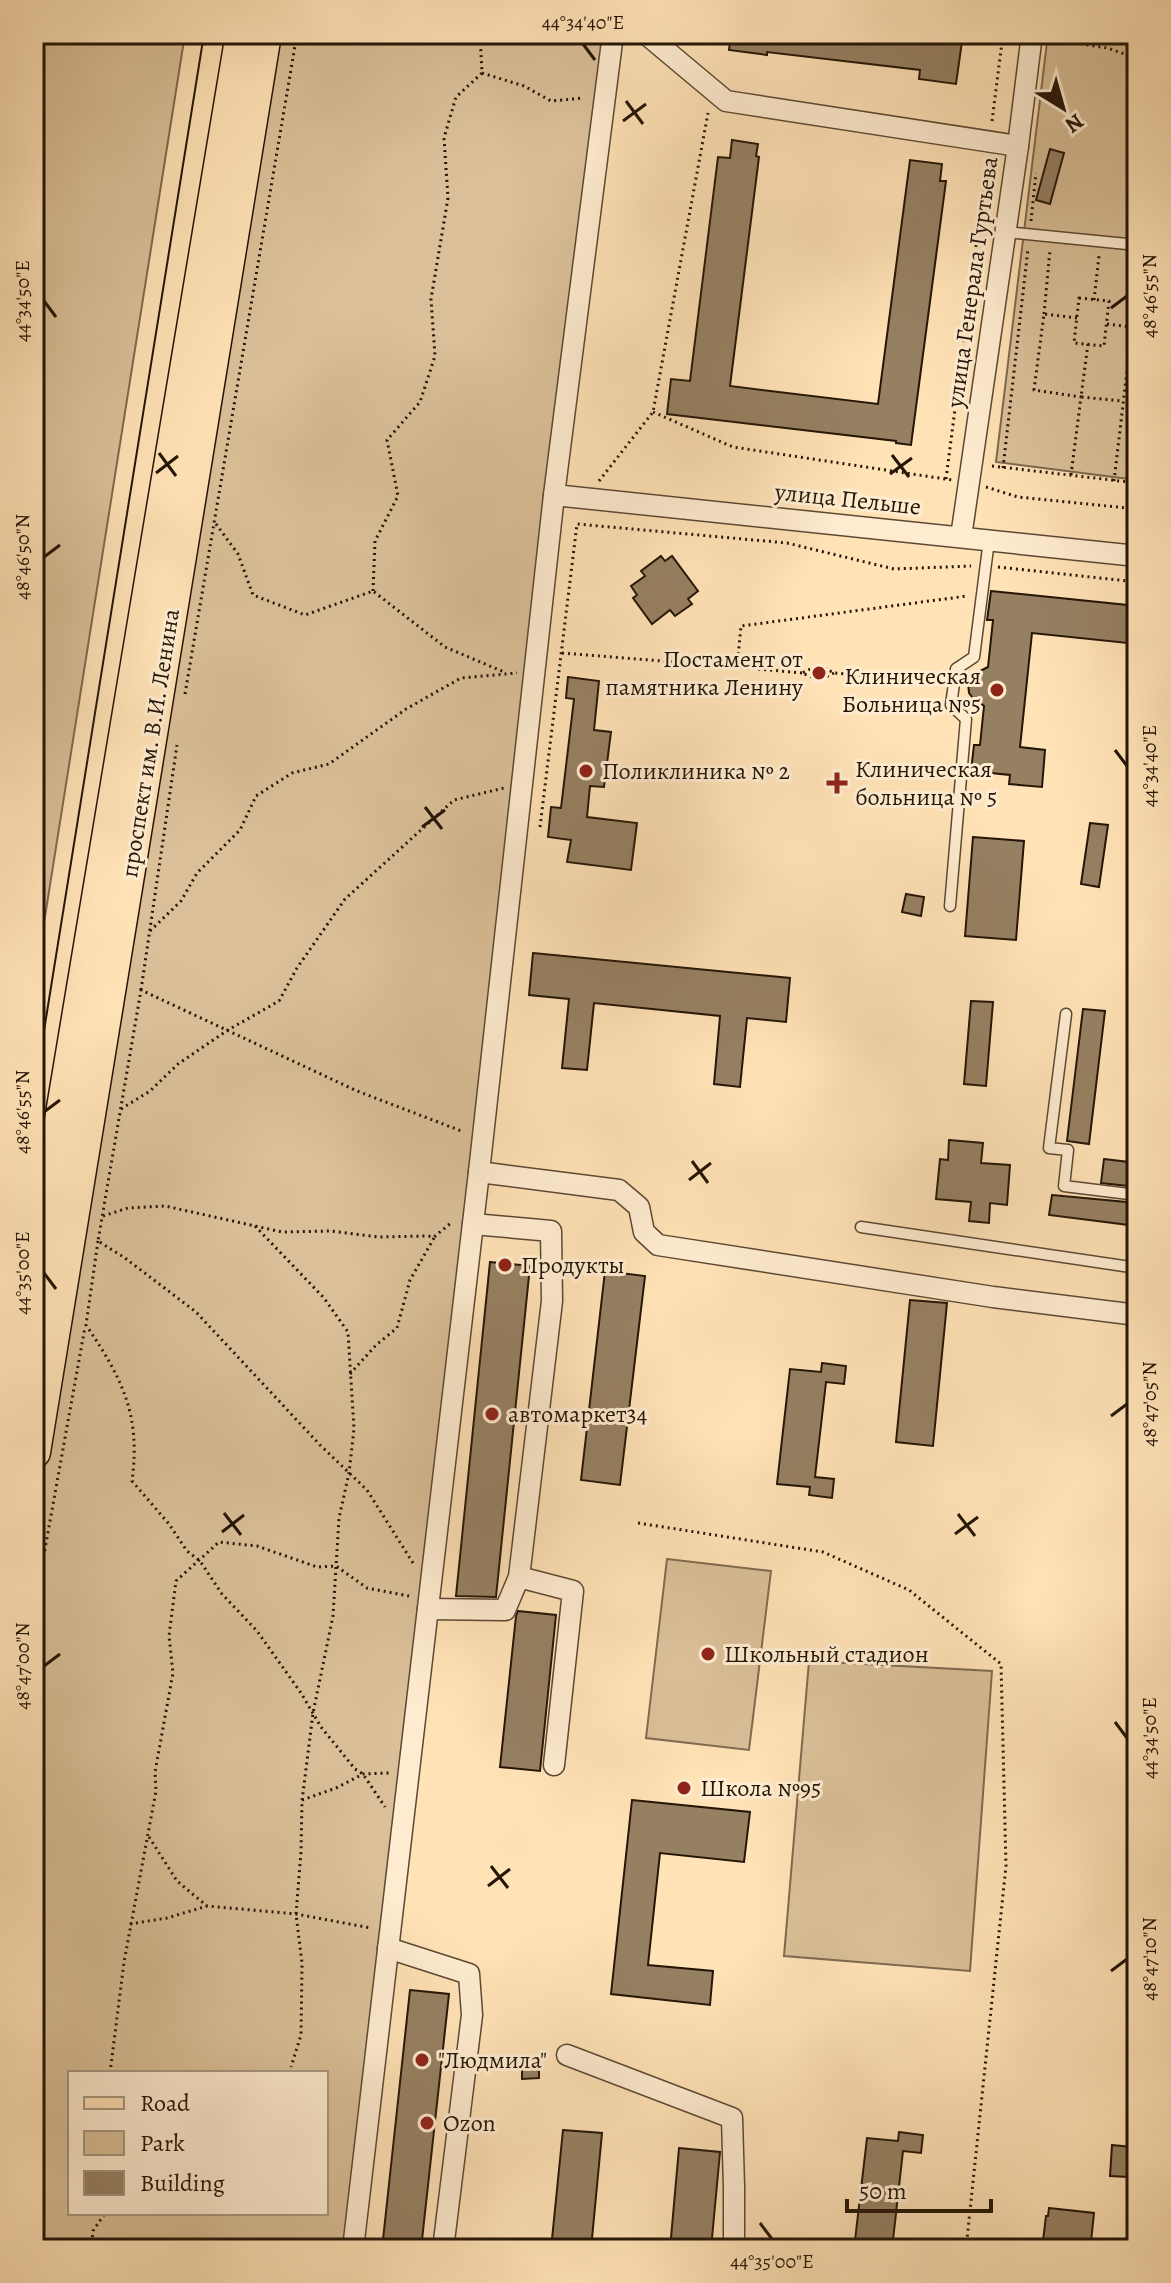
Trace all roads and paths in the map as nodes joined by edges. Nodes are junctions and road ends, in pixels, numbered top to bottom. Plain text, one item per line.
1 (242, 34) edge
2 (265, 34) edge
3 (297, 34) edge
4 (480, 34) edge
5 (613, 34) edge
6 (646, 34) edge
7 (1003, 34) edge
8 (1032, 34) edge
9 (1137, 58) edge
10 (482, 73) junction
11 (712, 90) junction
12 (605, 96) junction
13 (990, 142) junction
14 (1018, 146) junction
15 (1006, 232) junction
16 (1052, 237) junction
17 (1029, 245) dead end
18 (1137, 245) edge
19 (1100, 253) dead end
20 (1137, 286) edge
21 (1094, 300) junction
22 (1044, 314) junction
23 (1077, 318) junction
24 (1107, 324) junction
25 (1132, 327) junction
26 (1088, 344) junction
27 (1081, 397) junction
28 (1123, 401) junction
29 (653, 412) junction
30 (1003, 468) junction
31 (971, 473) junction
32 (1071, 475) junction
33 (946, 479) junction
34 (1114, 481) junction
35 (1137, 483) edge
36 (554, 495) junction
37 (587, 499) junction
38 (1137, 509) edge
39 (214, 522) junction
40 (961, 537) junction
41 (989, 540) junction
42 (1137, 556) edge
43 (986, 566) junction
44 (1137, 582) edge
45 (373, 591) junction
46 (982, 594) junction
47 (561, 653) junction
48 (737, 667) junction
49 (802, 673) junction
50 (834, 673) junction
51 (955, 682) junction
52 (184, 703) dead end
53 (179, 734) dead end
54 (522, 784) junction
55 (540, 827) dead end
56 (950, 906) dead end
57 (150, 931) junction
58 (141, 990) junction
59 (1066, 1014) dead end
60 (228, 1030) junction
61 (121, 1109) junction
62 (483, 1139) junction
63 (479, 1172) junction
64 (1137, 1195) edge
65 (103, 1216) junction
66 (473, 1224) junction
67 (255, 1226) junction
68 (861, 1227) dead end
69 (434, 1237) junction
70 (98, 1241) junction
71 (1137, 1268) edge
72 (34, 1282) edge
73 (1137, 1315) edge
74 (86, 1325) junction
75 (350, 1374) junction
76 (34, 1452) edge
77 (349, 1473) junction
78 (638, 1523) dead end
79 (200, 1561) junction
80 (336, 1566) junction
81 (519, 1577) junction
82 (429, 1601) junction
83 (34, 1610) edge
84 (313, 1713) junction
85 (554, 1765) dead end
86 (408, 1773) junction
87 (363, 1774) junction
88 (302, 1801) junction
89 (403, 1821) junction
90 (148, 1835) junction
91 (207, 1906) junction
92 (296, 1914) junction
93 (130, 1924) junction
94 (389, 1940) junction
95 (567, 2055) dead end
96 (291, 2067) dead end
97 (110, 2071) edge
98 (104, 2215) edge
99 (91, 2249) edge
100 (353, 2249) edge
101 (443, 2249) edge
102 (734, 2249) edge
103 (966, 2249) edge

1 - 72 main road, проспект им. В.И. Ленина
2 - 76 main road, проспект им. В.И. Ленина
3 - 39 path
4 - 10 path
5 - 12 street
6 - 11 street
7 - 13 path
8 - 9 path
8 - 14 street, улица Генерала Гуртьева
10 - 12 path
10 - 45 path
11 - 13 street
11 - 29 path
12 - 36 street
13 - 14 street
13 - 33 path
14 - 15 street, улица Генерала Гуртьева
15 - 16 lane
15 - 31 street, улица Генерала Гуртьева
16 - 18 lane
16 - 22 path
17 - 30 path
19 - 21 path
20 - 25 path
21 - 23 path
21 - 24 path
22 - 23 path
22 - 27 path
23 - 26 path
24 - 25 path
24 - 26 path
25 - 28 path
26 - 27 path
27 - 28 path
27 - 32 path
28 - 34 path
29 - 33 path
29 - 37 path
30 - 31 path
30 - 32 path
31 - 33 path
31 - 38 path
31 - 40 street, улица Генерала Гуртьева
32 - 34 path
34 - 35 path
36 - 37 street, улица Пельше
36 - 54 street
37 - 40 street, улица Пельше
39 - 45 path
39 - 52 path
40 - 41 street, улица Пельше
41 - 42 street, улица Пельше
41 - 43 lane
43 - 44 path
43 - 46 lane
43 - 47 path
45 - 57 path
46 - 48 path
46 - 51 lane
47 - 48 path
47 - 55 path
48 - 49 path
49 - 50 path
49 - 50 path
50 - 51 path
51 - 56 lane
53 - 57 path
54 - 60 path
54 - 62 street
57 - 58 path
58 - 60 path
58 - 61 path
59 - 64 lane
60 - 61 path
60 - 62 path
61 - 65 path
62 - 63 street
63 - 66 street
63 - 73 street
65 - 67 path
65 - 70 path
66 - 69 path
66 - 81 street
66 - 82 street
67 - 69 path
67 - 75 path
68 - 71 lane
69 - 75 path
70 - 74 path
70 - 77 path
74 - 79 path
74 - 83 path
75 - 77 path
77 - 80 path
77 - 82 path
78 - 103 path
79 - 80 path
79 - 84 path
79 - 90 path
80 - 82 path
80 - 84 path
81 - 82 street
81 - 85 street
82 - 86 street
84 - 87 path
84 - 88 path
86 - 87 path
86 - 89 street
87 - 88 path
87 - 89 path
88 - 92 path
89 - 94 street
90 - 91 path
90 - 93 path
91 - 92 path
91 - 93 path
92 - 94 path
92 - 96 path
93 - 97 path
94 - 100 street
94 - 101 street
95 - 102 street
98 - 99 path

